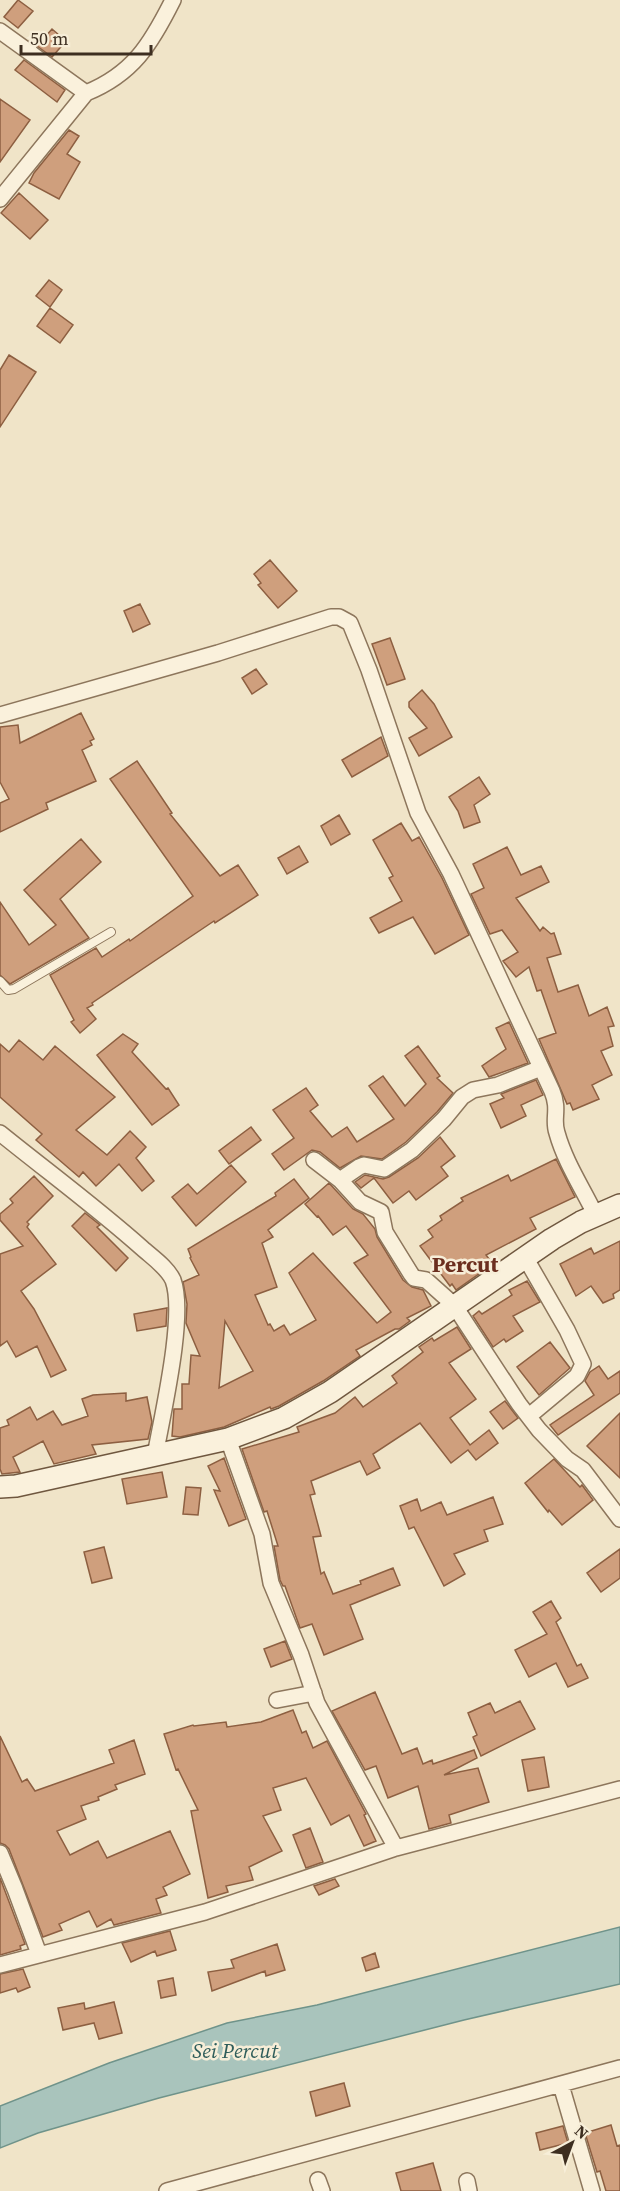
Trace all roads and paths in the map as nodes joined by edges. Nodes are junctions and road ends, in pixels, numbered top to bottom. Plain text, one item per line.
1 (173, 0) edge
2 (0, 31) edge
3 (86, 93) junction
4 (0, 199) edge
5 (0, 715) edge
6 (111, 932) dead end
7 (0, 981) edge
8 (541, 1068) junction
9 (0, 1133) edge
10 (314, 1160) dead end
11 (340, 1180) junction
12 (620, 1206) edge
13 (596, 1216) junction
14 (525, 1257) junction
15 (454, 1305) junction
16 (529, 1416) junction
17 (228, 1439) junction
18 (155, 1456) junction
19 (0, 1488) edge
20 (620, 1519) edge
21 (314, 1693) junction
22 (277, 1700) dead end
23 (620, 1789) edge
24 (396, 1848) junction
25 (0, 1853) edge
26 (39, 1954) junction
27 (0, 1965) edge
28 (620, 2068) edge
29 (561, 2085) junction
30 (178, 2190) edge
31 (592, 2191) edge

1 - 3 street
2 - 3 street
3 - 4 street
5 - 8 street
6 - 7 lane
8 - 11 street
8 - 13 street
9 - 18 street
10 - 11 street
11 - 15 street
12 - 13 street
13 - 14 street
14 - 15 street
14 - 16 street
15 - 16 street
15 - 17 street
16 - 20 street
17 - 18 street
17 - 21 street
18 - 19 street
21 - 22 street
21 - 24 street
23 - 24 street
24 - 26 street
25 - 26 street
26 - 27 street
28 - 29 street
29 - 30 street
29 - 31 street

